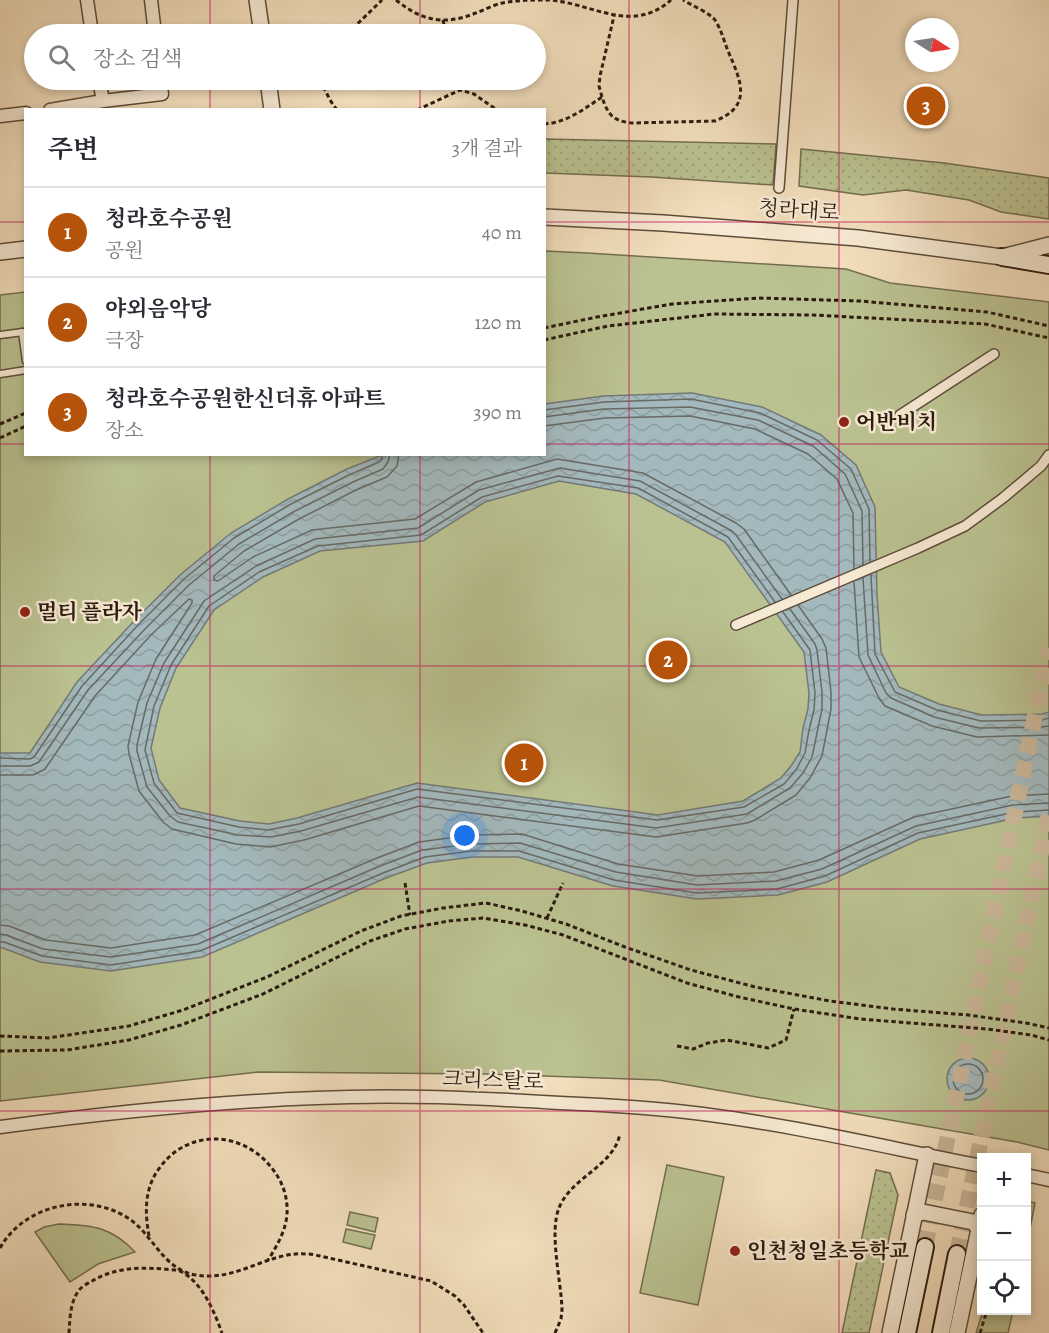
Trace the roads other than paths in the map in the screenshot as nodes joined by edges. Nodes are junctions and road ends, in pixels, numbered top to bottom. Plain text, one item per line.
1 (87, 0) edge
2 (151, 0) edge
3 (257, 0) edge
4 (793, 0) edge
5 (91, 24) edge
6 (154, 24) edge
7 (261, 24) edge
8 (101, 90) edge
9 (161, 90) edge
10 (269, 90) edge
11 (103, 101) junction
12 (62, 108) edge
13 (272, 108) edge
14 (24, 113) edge
15 (0, 116) edge
16 (778, 188) dead end
17 (546, 217) edge
18 (1049, 245) edge
19 (24, 249) edge
20 (0, 252) edge
21 (1002, 257) junction
22 (1049, 265) edge
23 (24, 332) edge
24 (0, 335) edge
25 (994, 354) dead end
26 (24, 370) edge
27 (0, 374) edge
28 (900, 415) dead end
29 (1047, 463) edge
30 (736, 625) dead end
31 (0, 1127) edge
32 (927, 1155) junction
33 (977, 1165) edge
34 (1031, 1176) edge
35 (1049, 1180) edge
36 (914, 1215) junction
37 (977, 1221) edge
38 (977, 1236) edge
39 (925, 1247) tunnel mouth
40 (957, 1254) tunnel mouth
41 (890, 1333) edge
42 (907, 1333) edge
43 (941, 1333) edge
44 (957, 1333) edge

1 - 5 street
2 - 6 street
3 - 7 street
4 - 16 street
8 - 11 street
9 - 11 street
10 - 13 street
11 - 12 street
14 - 15 street
17 - 21 street, 청라대로
18 - 21 street
19 - 20 street
21 - 22 main road, 청라대로
23 - 24 lane
25 - 28 street
26 - 27 lane
29 - 30 street
31 - 32 street, 크리스탈로
32 - 33 street, 크리스탈로
32 - 36 street
34 - 35 street
36 - 37 street
36 - 41 street
38 - 44 street
39 - 42 main road
40 - 43 main road

